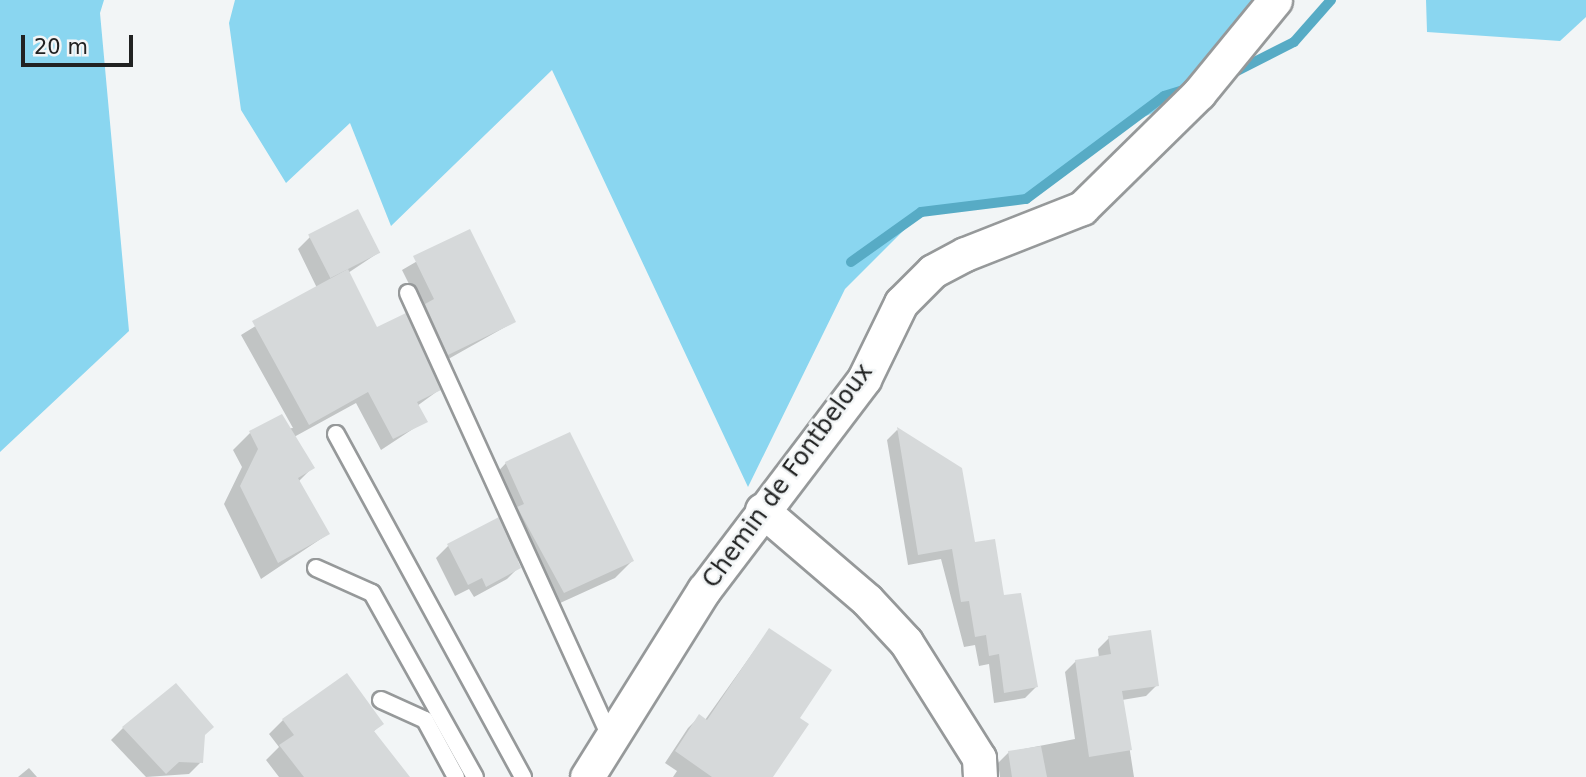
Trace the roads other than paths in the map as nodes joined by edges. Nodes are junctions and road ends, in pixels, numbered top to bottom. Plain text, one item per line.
1 (1275, 0) edge
2 (408, 293) dead end
3 (336, 434) dead end
4 (762, 510) junction
5 (316, 568) dead end
6 (382, 699) dead end
7 (612, 741) junction
8 (456, 777) edge
9 (475, 777) edge
10 (523, 777) edge
11 (587, 777) edge
12 (980, 777) edge

1 - 4 street, Chemin de Fontbeloux
2 - 7 lane
3 - 10 lane
4 - 7 street, Chemin de Fontbeloux
4 - 12 street
5 - 9 lane
6 - 8 lane
7 - 11 street, Chemin de Fontbeloux

